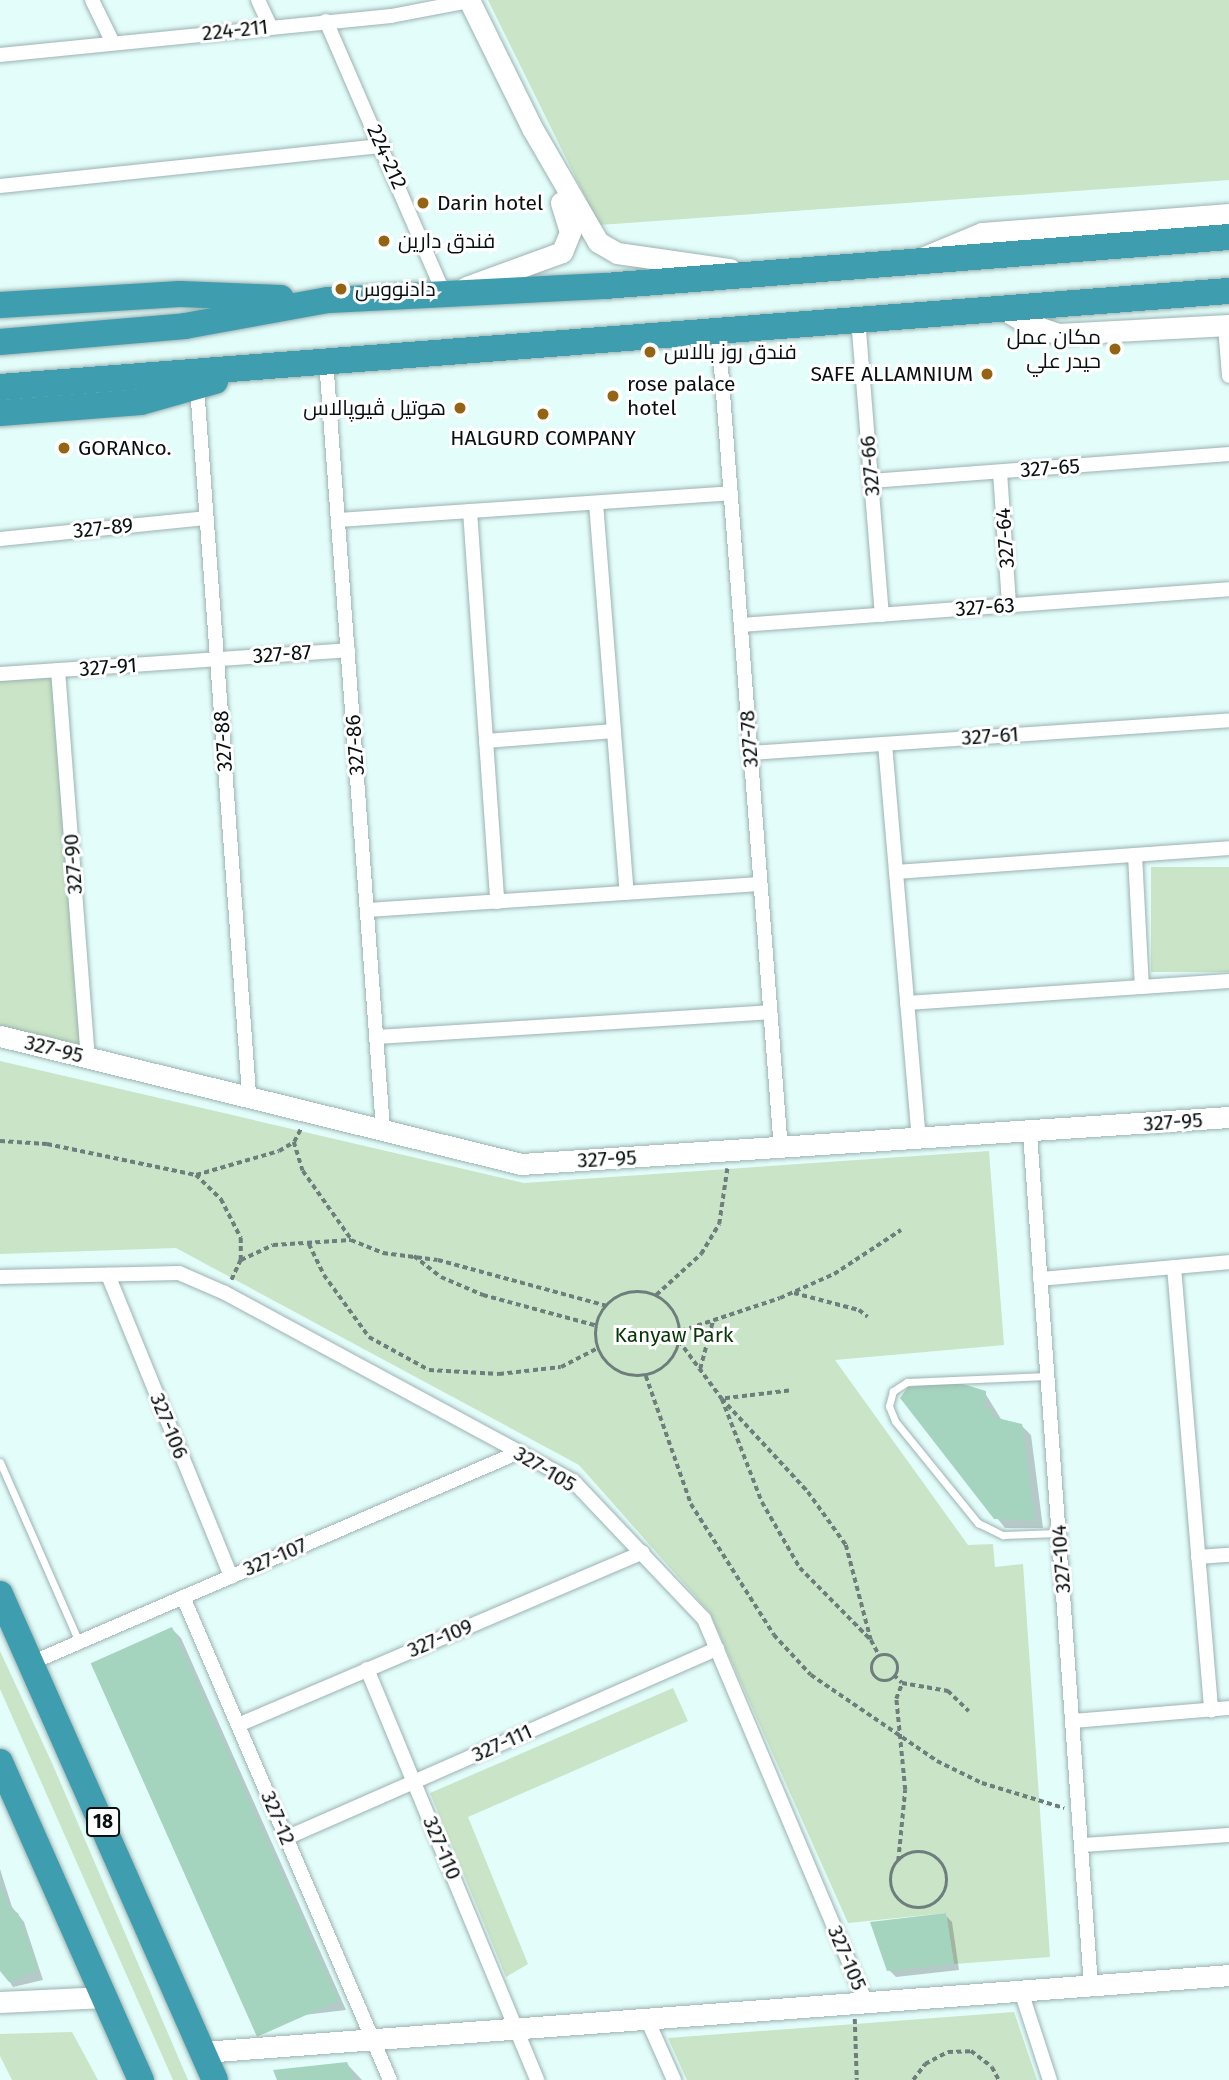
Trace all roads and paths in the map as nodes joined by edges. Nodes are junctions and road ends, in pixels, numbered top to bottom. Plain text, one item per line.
1 (92, 0) edge
2 (258, 0) edge
3 (469, 1) edge
4 (326, 21) junction
5 (270, 26) junction
6 (113, 43) junction
7 (0, 55) edge
8 (532, 128) junction
9 (383, 146) junction
10 (0, 186) edge
11 (1229, 214) edge
12 (1229, 237) edge
13 (915, 261) junction
14 (759, 273) junction
15 (1229, 276) edge
16 (1229, 291) edge
17 (444, 294) junction
18 (1154, 296) junction
19 (328, 300) junction
20 (0, 305) edge
21 (1000, 307) junction
22 (859, 318) junction
23 (1227, 326) edge
24 (718, 328) junction
25 (0, 342) edge
26 (326, 360) junction
27 (253, 367) junction
28 (1229, 376) edge
29 (0, 387) edge
30 (197, 387) junction
31 (0, 413) edge
32 (1229, 454) edge
33 (1000, 472) junction
34 (871, 481) junction
35 (731, 494) junction
36 (596, 503) junction
37 (471, 511) junction
38 (206, 518) junction
39 (338, 520) junction
40 (0, 539) edge
41 (1229, 589) edge
42 (1010, 605) junction
43 (882, 615) junction
44 (741, 625) junction
45 (348, 650) junction
46 (217, 659) junction
47 (58, 670) junction
48 (0, 674) edge
49 (1229, 719) edge
50 (614, 732) junction
51 (486, 741) junction
52 (885, 744) junction
53 (750, 753) junction
54 (1229, 848) edge
55 (1135, 855) junction
56 (896, 872) junction
57 (760, 884) junction
58 (627, 893) junction
59 (497, 902) junction
60 (367, 910) junction
61 (1229, 981) edge
62 (1142, 987) junction
63 (907, 1003) junction
64 (770, 1012) junction
65 (0, 1036) edge
66 (376, 1037) junction
67 (88, 1057) junction
68 (249, 1094) junction
69 (310, 1111) junction
70 (1229, 1117) edge
71 (383, 1129) junction
72 (1030, 1133) junction
73 (919, 1140) junction
74 (0, 1141) edge
75 (295, 1142) junction
76 (780, 1150) junction
77 (728, 1153) junction
78 (196, 1175) junction
79 (901, 1230) dead end
80 (351, 1240) junction
81 (309, 1244) junction
82 (412, 1255) junction
83 (241, 1260) junction
84 (1229, 1262) edge
85 (1174, 1267) junction
86 (108, 1275) junction
87 (0, 1277) edge
88 (1040, 1279) junction
89 (225, 1293) junction
90 (792, 1293) junction
91 (656, 1296) junction
92 (607, 1306) junction
93 (868, 1317) dead end
94 (713, 1320) junction
95 (598, 1326) junction
96 (681, 1331) junction
97 (680, 1341) junction
98 (598, 1348) junction
99 (700, 1369) junction
100 (646, 1376) junction
101 (1048, 1376) junction
102 (789, 1391) dead end
103 (722, 1399) junction
104 (519, 1452) junction
105 (0, 1462) edge
106 (1059, 1532) junction
107 (643, 1552) junction
108 (1229, 1555) edge
109 (1198, 1557) junction
110 (231, 1577) junction
111 (0, 1594) edge
112 (183, 1597) junction
113 (871, 1640) junction
114 (79, 1642) junction
115 (717, 1648) junction
116 (880, 1657) junction
117 (31, 1663) junction
118 (367, 1670) junction
119 (894, 1675) junction
120 (902, 1683) junction
121 (1229, 1708) edge
122 (1211, 1710) junction
123 (969, 1711) dead end
124 (1074, 1721) junction
125 (238, 1725) junction
126 (900, 1739) junction
127 (0, 1762) edge
128 (414, 1782) junction
129 (1080, 1811) junction
130 (1229, 1835) edge
131 (286, 1838) junction
132 (1083, 1845) junction
133 (898, 1861) junction
134 (1229, 1976) edge
135 (1091, 1986) junction
136 (1021, 1991) junction
137 (104, 1997) junction
138 (3, 1998) edge
139 (860, 2003) junction
140 (647, 2019) junction
141 (517, 2026) junction
142 (372, 2039) junction
143 (203, 2052) junction
144 (141, 2080) edge
145 (215, 2080) edge
146 (390, 2080) edge
147 (537, 2080) edge
148 (674, 2080) edge
149 (857, 2080) edge
150 (913, 2080) edge
151 (999, 2080) edge
152 (1051, 2080) edge

1 - 6 street
2 - 5 street
3 - 4 street, 224-211
3 - 8 street
4 - 5 street, 224-211
4 - 9 street, 224-212
5 - 6 street, 224-211
6 - 7 street, 224-211
8 - 14 street
8 - 17 street
9 - 10 street
9 - 17 street, 224-212
11 - 13 street
12 - 13 highway
13 - 14 highway
14 - 17 highway
15 - 18 highway
16 - 18 highway
17 - 19 highway
18 - 21 highway
19 - 20 highway
19 - 25 highway
21 - 22 highway
21 - 23 street
22 - 24 highway
22 - 34 street, 327-66
23 - 28 street
24 - 26 highway
24 - 35 street, 327-78
26 - 27 highway
26 - 39 street, 327-86
27 - 29 highway
27 - 30 highway
30 - 31 highway
30 - 38 street, 327-88
32 - 33 street, 327-65
33 - 34 street, 327-65
33 - 42 street, 327-64
34 - 43 street, 327-66
35 - 36 street
35 - 44 street, 327-78
36 - 37 street
36 - 50 street
37 - 39 street
37 - 51 street
38 - 40 street, 327-89
38 - 46 street, 327-88
39 - 45 street, 327-86
41 - 42 street, 327-63
42 - 43 street, 327-63
43 - 44 street, 327-63
44 - 53 street, 327-78
45 - 46 street, 327-87
45 - 60 street, 327-86
46 - 47 street, 327-91
46 - 68 street, 327-88
47 - 48 street, 327-91
47 - 67 street, 327-90
49 - 52 street, 327-61
50 - 51 street
50 - 58 street
51 - 59 street
52 - 53 street, 327-61
52 - 56 street
53 - 57 street, 327-78
54 - 55 street
55 - 56 street
55 - 62 street
56 - 63 street
57 - 58 street
57 - 64 street, 327-78
58 - 59 street
59 - 60 street
60 - 66 street, 327-86
61 - 62 street
62 - 63 street
63 - 73 street
64 - 66 street
64 - 76 street, 327-78
65 - 67 street, 327-95
66 - 71 street, 327-86
67 - 68 street, 327-95
68 - 69 street, 327-95
69 - 71 street, 327-95
69 - 75 path
70 - 72 street, 327-95
71 - 77 street, 327-95
72 - 73 street, 327-95
72 - 88 street, 327-104
73 - 76 street, 327-95
74 - 78 path
75 - 78 path
75 - 80 path
76 - 77 street, 327-95
77 - 91 path
78 - 83 path
79 - 90 path
80 - 81 path
80 - 82 path
81 - 83 path
81 - 98 path
82 - 92 path
82 - 95 path
83 - 89 path
84 - 85 street
85 - 88 street
85 - 109 street
86 - 87 street, 327-105
86 - 89 street, 327-105
86 - 110 street, 327-106
88 - 101 street, 327-104
89 - 104 street, 327-105
90 - 93 path
90 - 94 path
91 - 92 path
91 - 96 path
92 - 95 path
94 - 96 path
94 - 99 path
95 - 98 path
96 - 97 path
97 - 99 path
97 - 100 path
98 - 100 path
99 - 103 path
100 - 126 path
101 - 106 street, 327-104
101 - 106 lane
102 - 103 path
103 - 113 path
103 - 113 path
104 - 107 street, 327-105
104 - 110 street, 327-107
105 - 114 lane
106 - 124 street, 327-104
107 - 115 street, 327-105
107 - 118 street, 327-109
108 - 109 street
109 - 122 street
110 - 112 street, 327-107
111 - 117 highway, 18
112 - 114 street, 327-107
112 - 125 street, 327-12
113 - 116 path
114 - 117 street, 327-107
115 - 128 street, 327-111
115 - 139 street, 327-105
116 - 119 path
116 - 119 path
117 - 143 highway, 18
118 - 125 street, 327-109
118 - 128 street, 327-110
119 - 120 path
120 - 123 path
120 - 126 path
121 - 122 street
122 - 124 street
124 - 129 street, 327-104
125 - 131 street, 327-12
126 - 129 path
126 - 133 path
127 - 137 highway
128 - 131 street, 327-111
128 - 141 street, 327-110
129 - 132 street, 327-104
130 - 132 street
131 - 142 street, 327-12
132 - 135 street, 327-104
133 - 133 path
134 - 135 street
135 - 136 street
136 - 139 street
136 - 152 street
137 - 138 street
137 - 144 highway
139 - 140 street
139 - 149 path
140 - 141 street
140 - 148 street
141 - 142 street
141 - 147 street, 327-110
142 - 143 street
142 - 146 street, 327-12
143 - 145 highway, 18
150 - 151 path

